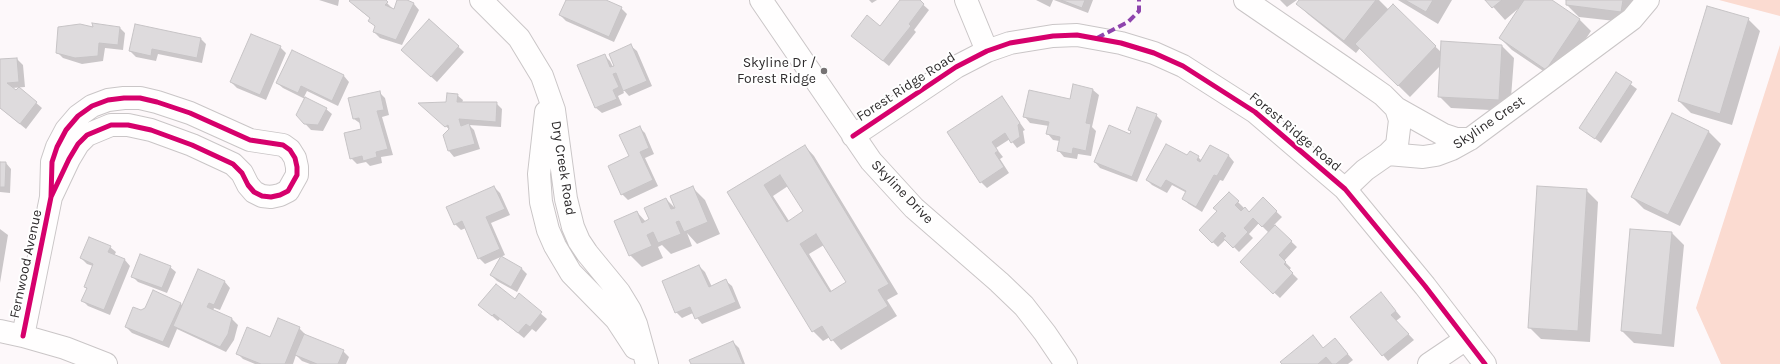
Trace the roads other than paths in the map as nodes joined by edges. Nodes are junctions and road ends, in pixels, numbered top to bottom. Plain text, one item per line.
1 (481, 0) edge
2 (761, 0) edge
3 (966, 0) edge
4 (1245, 0) edge
5 (1648, 0) edge
6 (987, 51) junction
7 (1396, 108) junction
8 (853, 136) junction
9 (1470, 139) junction
10 (1388, 154) junction
11 (1345, 189) junction
12 (52, 197) junction
13 (0, 331) edge
14 (23, 336) junction
15 (1466, 339) junction
16 (106, 364) edge
17 (646, 364) edge
18 (1066, 364) edge
19 (1430, 364) edge
20 (1485, 364) edge

1 - 17 street, Dry Creek Road
2 - 8 street, Skyline Drive
3 - 6 street
4 - 7 street
5 - 9 street, Skyline Crest
6 - 8 street, Forest Ridge Road
6 - 11 street, Forest Ridge Road
7 - 9 street
7 - 10 street
8 - 18 street, Skyline Drive
9 - 10 street, Skyline Crest
10 - 11 street
11 - 15 street, Forest Ridge Road
12 - 12 street, Fernwood Avenue
12 - 14 street, Fernwood Avenue
13 - 14 street
14 - 16 street
15 - 19 street
15 - 20 street, Forest Ridge Road

